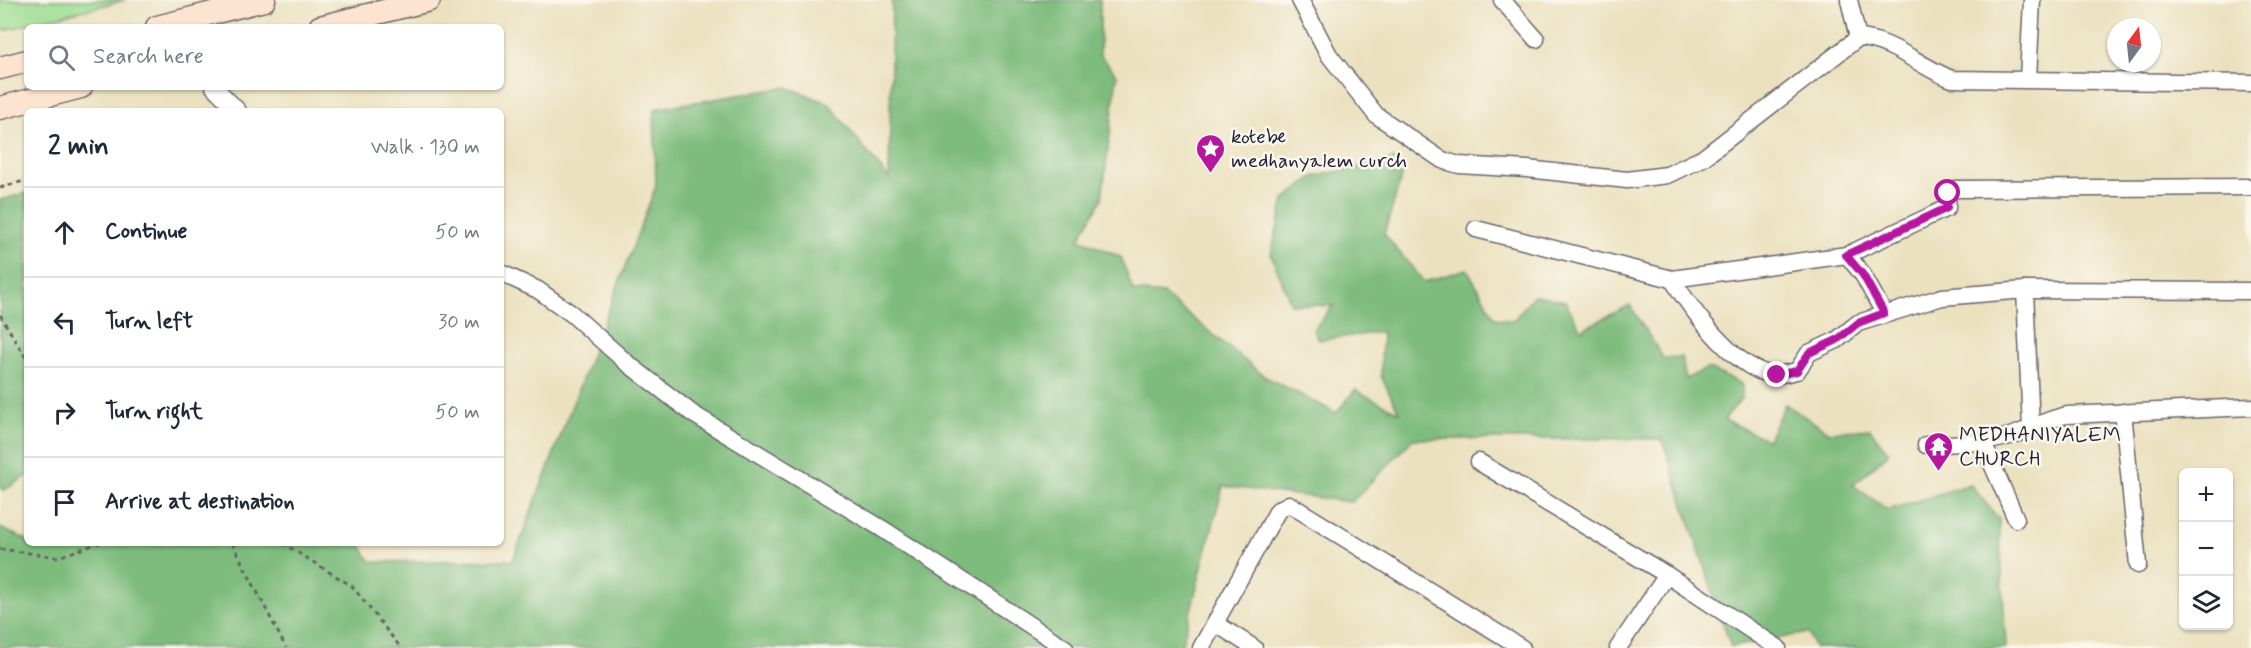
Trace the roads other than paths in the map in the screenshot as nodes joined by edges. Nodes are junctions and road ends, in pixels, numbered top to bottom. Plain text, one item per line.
1 (264, 0) edge
2 (429, 0) edge
3 (1300, 0) edge
4 (1502, 0) edge
5 (1849, 0) edge
6 (2032, 0) edge
7 (169, 24) edge
8 (332, 24) edge
9 (1858, 38) junction
10 (1536, 39) dead end
11 (24, 62) edge
12 (0, 68) edge
13 (2028, 79) junction
14 (2251, 83) edge
15 (69, 90) edge
16 (217, 90) edge
17 (0, 108) edge
18 (235, 108) edge
19 (2251, 187) edge
20 (1476, 229) dead end
21 (1846, 255) junction
22 (504, 274) edge
23 (1672, 279) junction
24 (2025, 290) junction
25 (2251, 291) edge
26 (1884, 313) junction
27 (2251, 407) edge
28 (2123, 412) junction
29 (2031, 429) junction
30 (1982, 441) junction
31 (1926, 445) dead end
32 (1479, 462) dead end
33 (2016, 519) dead end
34 (2138, 565) dead end
35 (1667, 574) junction
36 (1215, 623) junction
37 (1065, 648) edge
38 (1201, 648) edge
39 (1254, 648) edge
40 (1522, 648) edge
41 (1618, 648) edge
42 (1778, 648) edge

1 - 7 main road
2 - 8 main road
3 - 9 street
4 - 10 street
5 - 9 street
6 - 13 street
9 - 13 street
11 - 12 main road
13 - 14 street
15 - 17 main road
16 - 18 street
19 - 21 street
20 - 23 street
21 - 23 street
21 - 26 street
22 - 37 street
23 - 26 street
24 - 25 street
24 - 26 street
24 - 29 street
27 - 28 street
28 - 29 street
28 - 34 street
29 - 30 street
30 - 31 street
30 - 33 street
32 - 35 street
35 - 41 street
35 - 42 street
36 - 38 street
36 - 39 street
36 - 40 street

